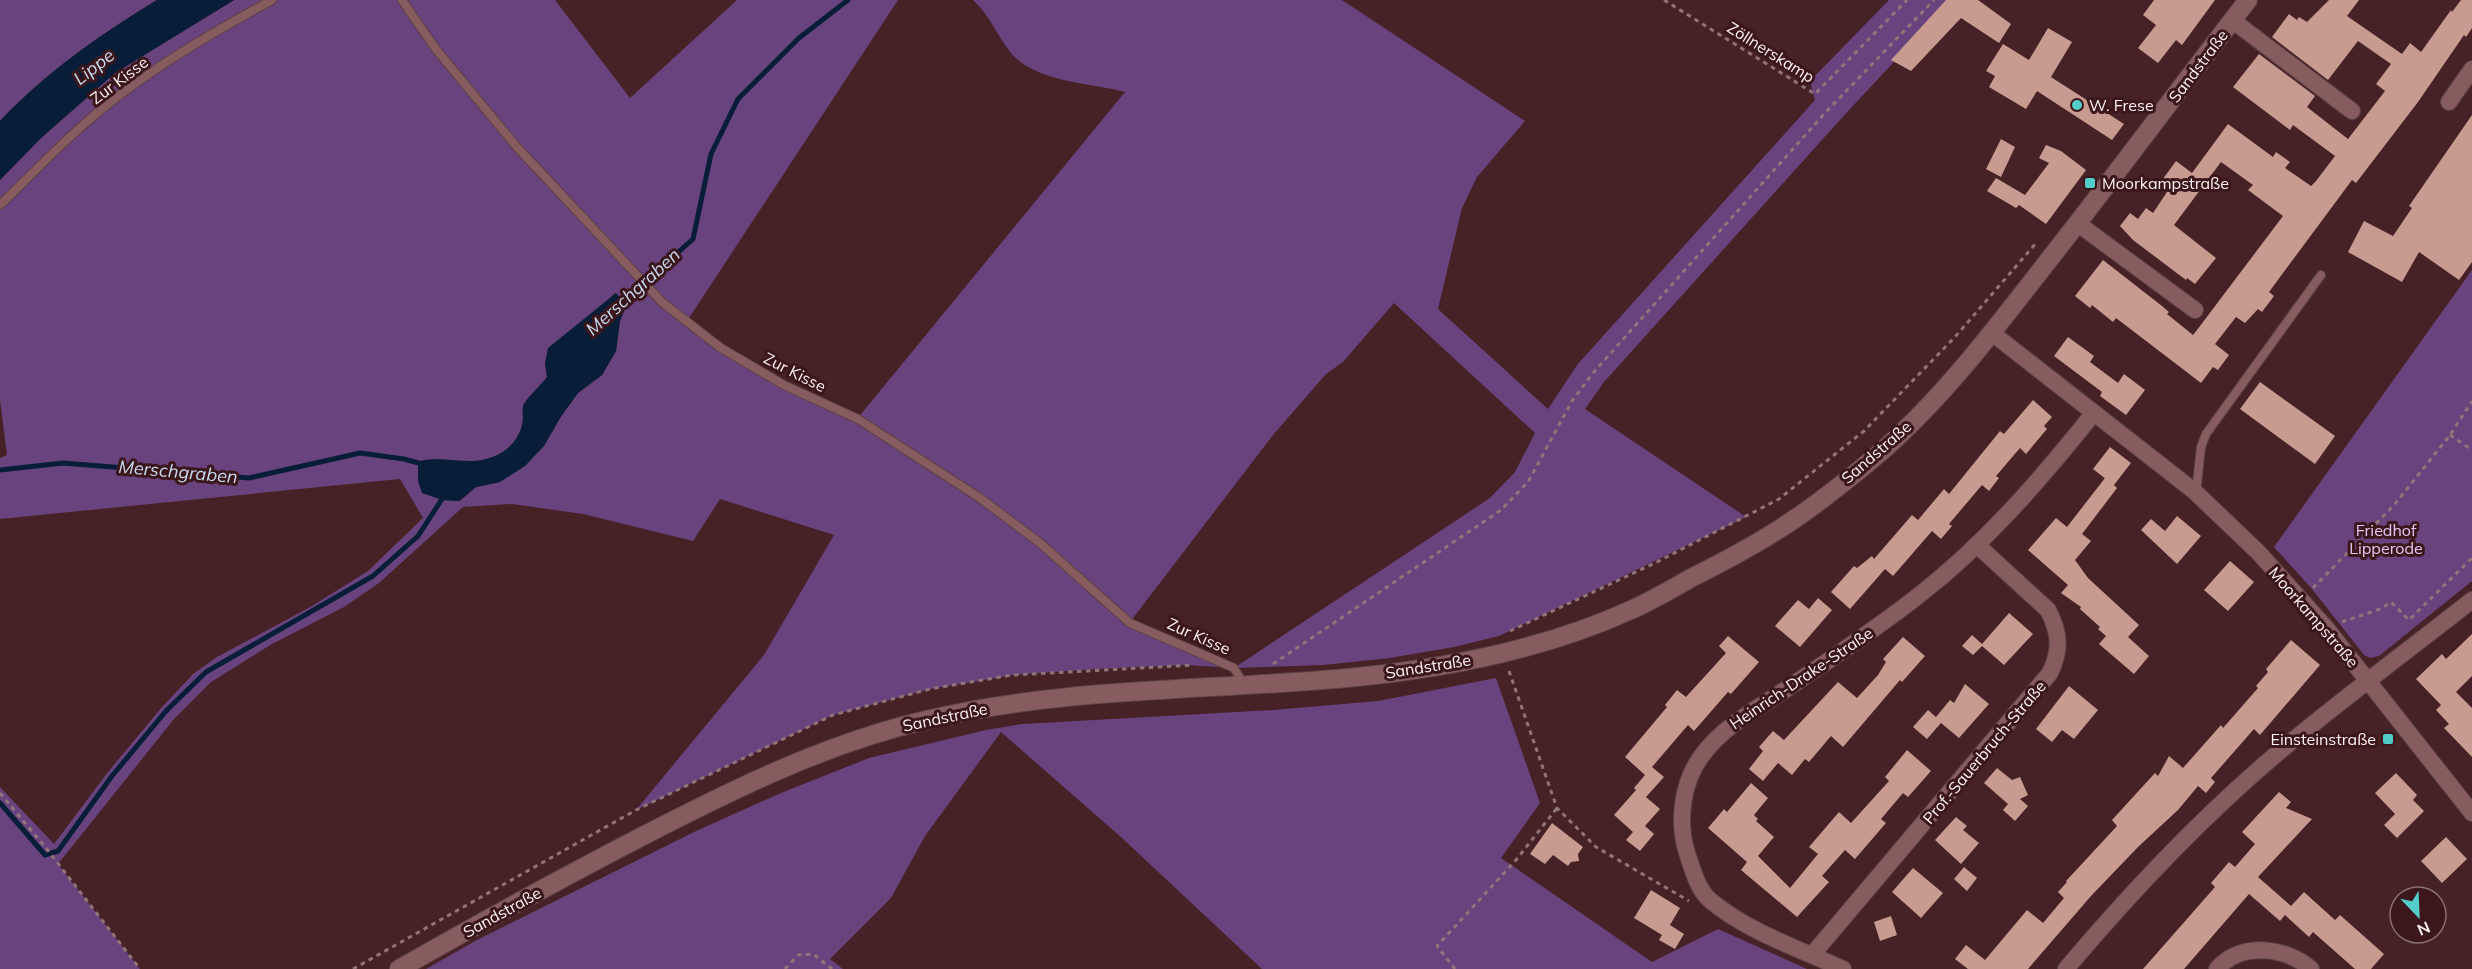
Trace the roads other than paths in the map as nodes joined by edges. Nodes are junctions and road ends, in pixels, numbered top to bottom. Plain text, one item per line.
1 (272, 0) edge
2 (402, 0) edge
3 (2248, 0) edge
4 (2232, 20) junction
5 (2472, 69) edge
6 (2449, 102) dead end
7 (2352, 111) dead end
8 (0, 205) edge
9 (2077, 223) junction
10 (2321, 275) dead end
11 (2195, 310) dead end
12 (1992, 333) junction
13 (2093, 414) junction
14 (2196, 493) junction
15 (1977, 544) junction
16 (2472, 600) edge
17 (2369, 681) junction
18 (1245, 685) junction
19 (2472, 813) edge
20 (1812, 955) junction
21 (399, 969) edge
22 (1844, 969) edge
23 (2066, 969) edge
24 (2217, 969) edge
25 (2311, 969) edge

1 - 8 lane, Zur Kisse
2 - 18 lane, Zur Kisse
3 - 4 main road, Sandstraße
4 - 7 street
4 - 9 main road, Sandstraße
5 - 6 street
9 - 11 street
9 - 12 main road, Sandstraße
10 - 14 lane
12 - 13 street, Moorkampstraße
12 - 18 main road, Sandstraße
13 - 14 street, Moorkampstraße
13 - 15 street, Heinrich-Drake-Straße
14 - 17 street, Moorkampstraße
15 - 20 street, Prof.-Sauerbruch-Straße
15 - 20 street, Heinrich-Drake-Straße
16 - 17 street
17 - 19 street, Moorkampstraße
17 - 23 street
18 - 21 main road, Sandstraße
20 - 22 street, Heinrich-Drake-Straße
24 - 25 street

